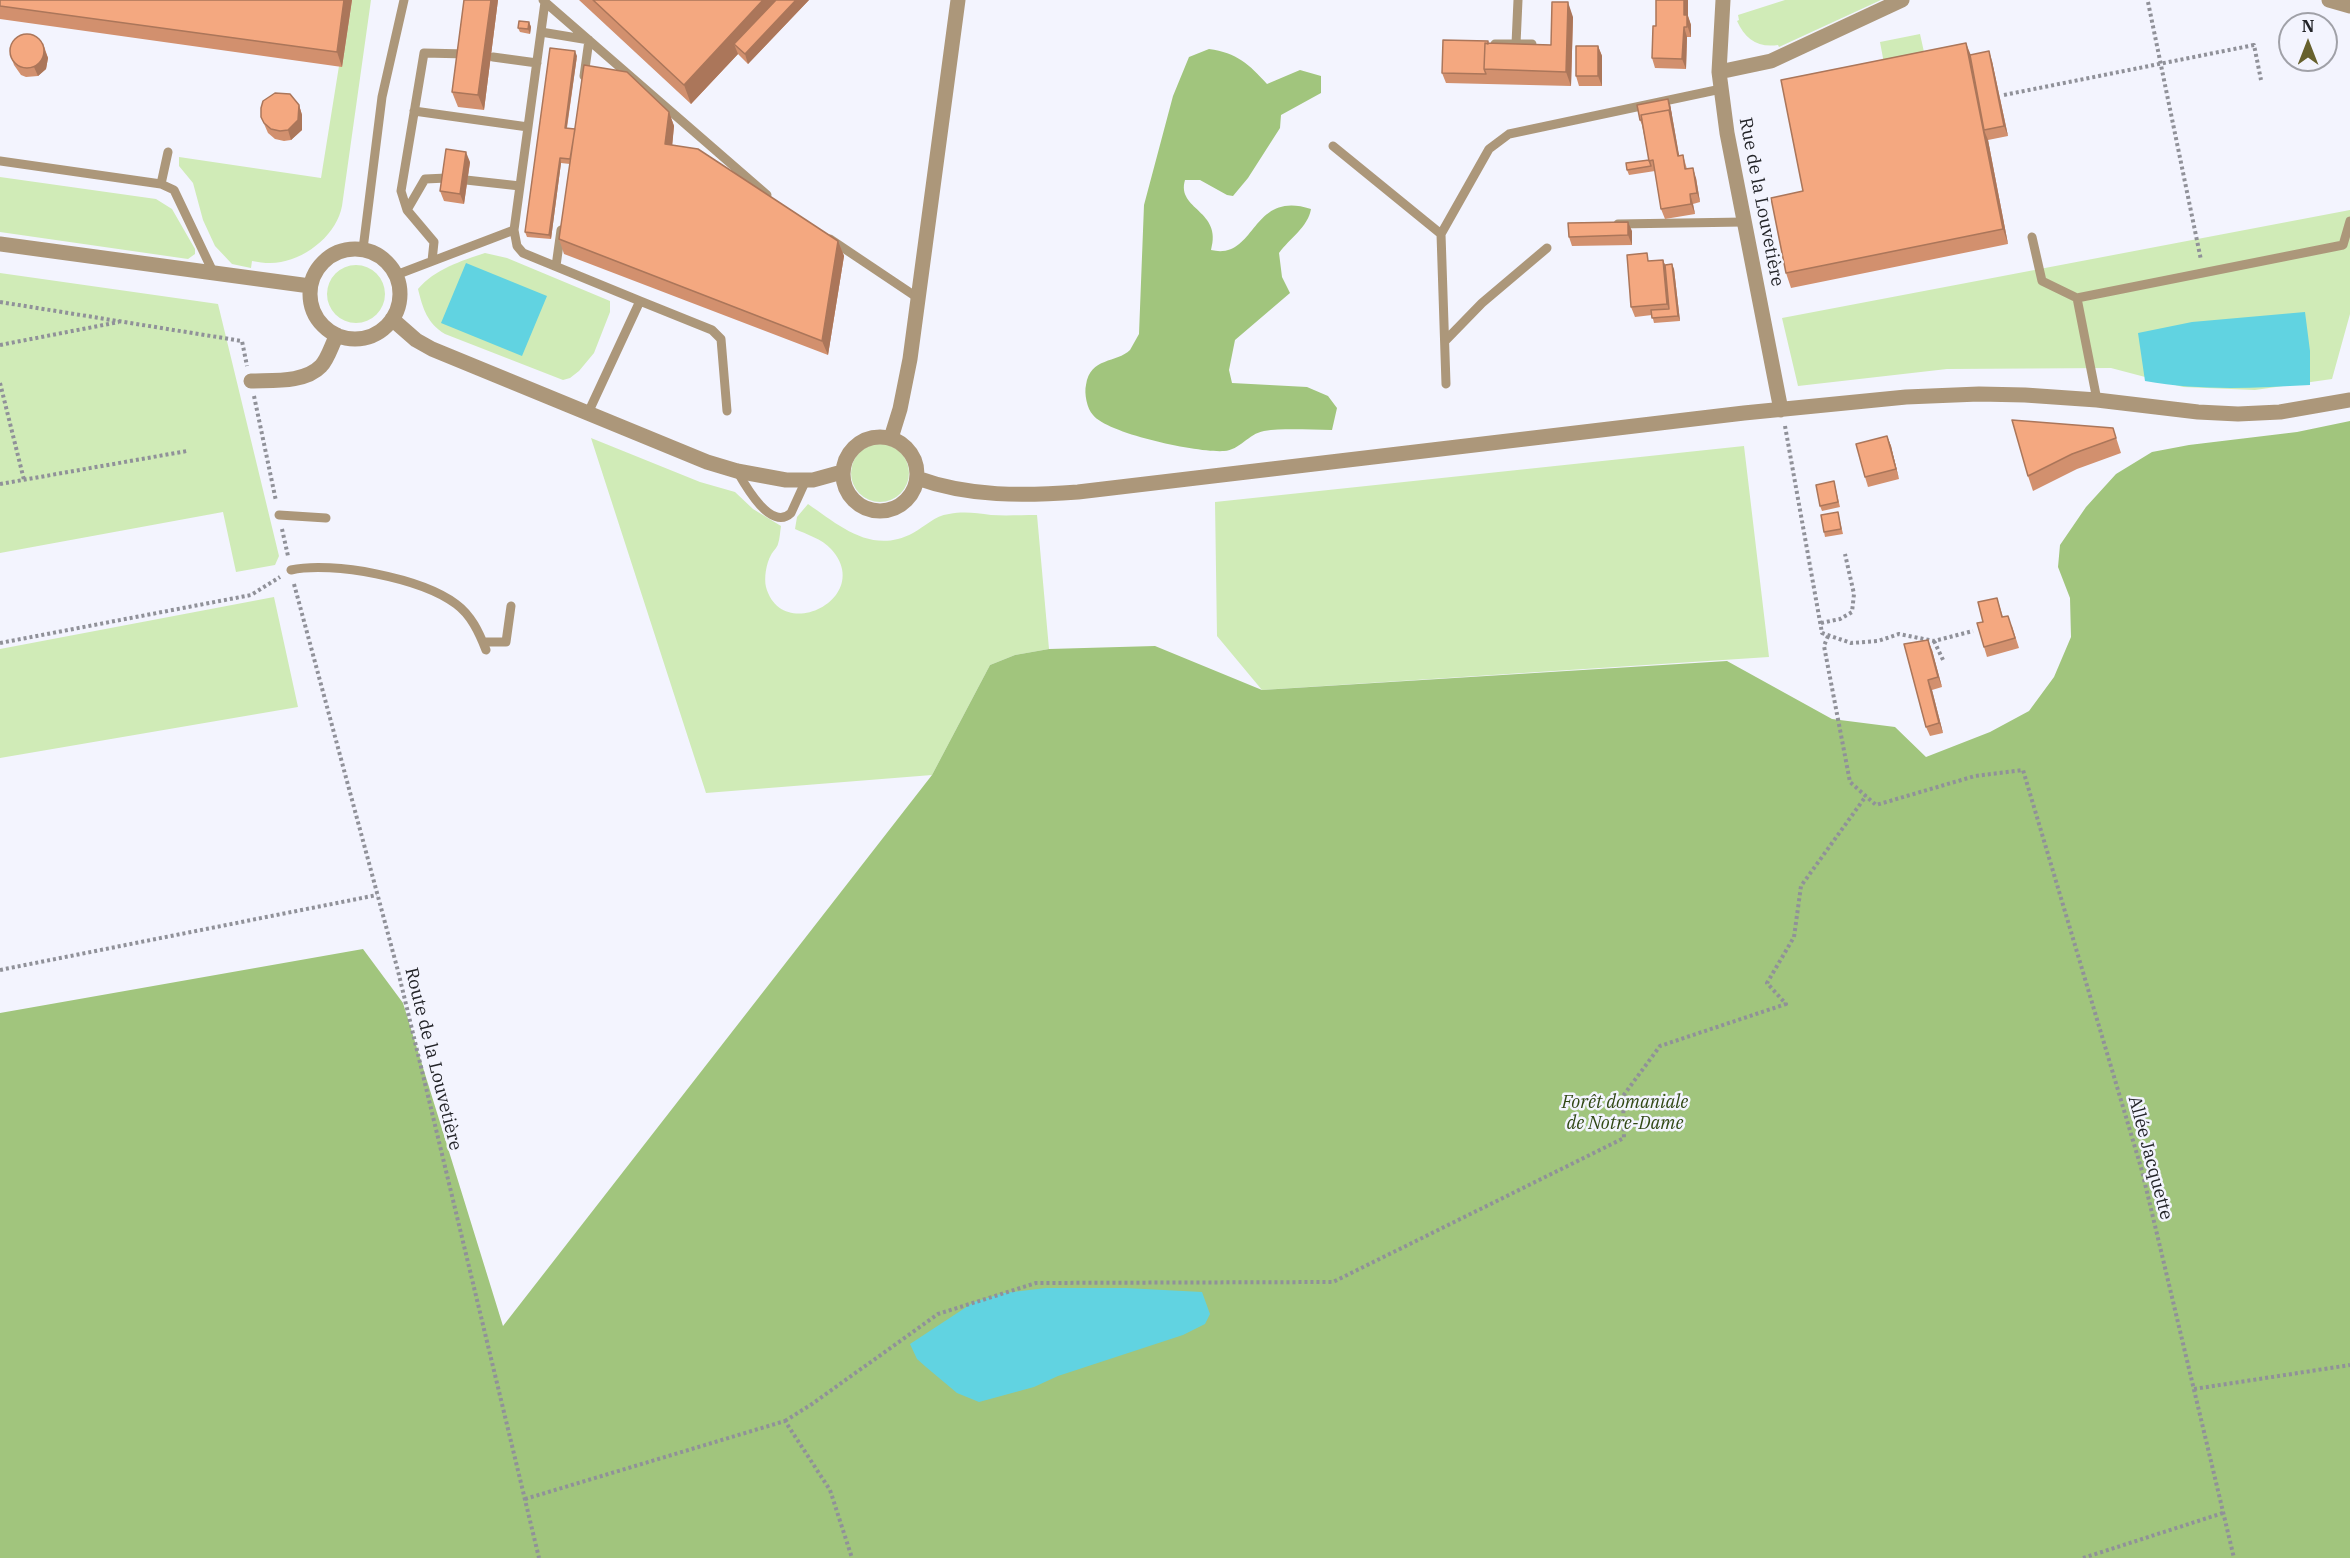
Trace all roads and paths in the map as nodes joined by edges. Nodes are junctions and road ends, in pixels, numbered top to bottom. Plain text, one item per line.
1 (404, 0) edge
2 (958, 0) edge
3 (1518, 0) edge
4 (1723, 0) edge
5 (1902, 0) edge
6 (2329, 0) edge
7 (544, 1) edge
8 (2148, 2) dead end
9 (2350, 6) edge
10 (541, 32) junction
11 (590, 40) junction
12 (1495, 44) edge
13 (1516, 44) junction
14 (1532, 44) edge
15 (467, 54) edge
16 (493, 57) dead end
17 (537, 63) junction
18 (2160, 64) junction
19 (1719, 72) junction
20 (2261, 80) dead end
21 (582, 87) edge
22 (1721, 88) junction
23 (2004, 95) dead end
24 (414, 111) junction
25 (528, 127) junction
26 (1333, 146) dead end
27 (168, 152) dead end
28 (0, 161) edge
29 (447, 178) edge
30 (466, 180) edge
31 (161, 184) junction
32 (520, 186) junction
33 (780, 204) edge
34 (406, 210) junction
35 (562, 220) edge
36 (2350, 221) edge
37 (1744, 222) junction
38 (1607, 224) edge
39 (514, 230) junction
40 (1441, 234) junction
41 (826, 236) edge
42 (2032, 237) dead end
43 (0, 244) edge
44 (1547, 248) dead end
45 (363, 249) junction
46 (432, 261) junction
47 (556, 266) junction
48 (2203, 273) junction
49 (214, 274) junction
50 (396, 275) junction
51 (310, 286) junction
52 (918, 298) junction
53 (2077, 298) junction
54 (640, 301) junction
55 (0, 302) edge
56 (392, 319) junction
57 (122, 322) junction
58 (337, 335) junction
59 (1445, 341) junction
60 (0, 345) edge
61 (251, 381) junction
62 (0, 382) edge
63 (1446, 384) dead end
64 (2097, 400) junction
65 (2350, 400) edge
66 (1781, 410) junction
67 (727, 411) dead end
68 (588, 413) junction
69 (891, 438) junction
70 (187, 451) dead end
71 (737, 471) junction
72 (842, 472) junction
73 (917, 478) junction
74 (24, 480) junction
75 (806, 480) junction
76 (0, 484) edge
77 (279, 515) junction
78 (326, 518) dead end
79 (1845, 554) dead end
80 (291, 570) junction
81 (511, 606) dead end
82 (1821, 623) junction
83 (1972, 631) dead end
84 (1828, 636) junction
85 (1934, 641) junction
86 (0, 643) edge
87 (1944, 662) dead end
88 (1866, 796) junction
89 (377, 895) junction
90 (0, 970) edge
91 (2350, 1365) edge
92 (2194, 1389) junction
93 (785, 1421) junction
94 (525, 1499) junction
95 (2223, 1513) junction
96 (539, 1558) edge
97 (852, 1558) edge
98 (2083, 1558) edge
99 (2234, 1558) edge

1 - 45 lane
2 - 52 street
3 - 13 lane
4 - 19 street, Rue de la Louvetière
5 - 19 street
6 - 9 street
7 - 10 lane
7 - 11 lane
8 - 18 path
10 - 11 lane
10 - 17 lane
11 - 21 lane
11 - 33 lane
12 - 13 lane
13 - 14 lane
15 - 24 lane
16 - 17 lane
17 - 25 lane
18 - 20 path
18 - 23 path
18 - 48 path
19 - 22 street, Rue de la Louvetière
22 - 37 street, Rue de la Louvetière
22 - 40 lane
24 - 25 lane
24 - 34 lane
25 - 32 lane
26 - 40 lane
27 - 31 lane
28 - 31 lane
29 - 34 lane
30 - 32 lane
31 - 49 lane
32 - 39 lane
34 - 46 lane
35 - 47 lane
36 - 48 lane
37 - 38 lane
37 - 66 street, Rue de la Louvetière
39 - 46 lane
39 - 47 lane
40 - 59 lane
41 - 52 lane
42 - 53 lane
43 - 49 street
44 - 59 lane
45 - 50 street
45 - 51 street
46 - 50 lane
47 - 54 lane
48 - 53 lane
49 - 51 street
50 - 56 street
51 - 58 street
52 - 69 street
53 - 64 lane
54 - 67 lane
54 - 68 lane
55 - 57 path
56 - 58 street
56 - 68 street
57 - 60 path
57 - 61 path, Route de la Louvetière
58 - 61 street
59 - 63 lane
61 - 77 path, Route de la Louvetière
62 - 74 path
64 - 65 street
64 - 66 street
66 - 73 street
66 - 82 path
68 - 71 street
69 - 72 street
69 - 73 street
70 - 74 path
71 - 75 street
71 - 75 lane
72 - 73 street
72 - 75 street
74 - 76 path
77 - 78 lane
77 - 80 path, Route de la Louvetière
79 - 82 path
80 - 81 lane
80 - 86 path
80 - 89 path, Route de la Louvetière
82 - 84 path
83 - 85 path
84 - 85 path
84 - 88 path
85 - 87 path
88 - 92 path, Allée Jacquette
88 - 93 path
89 - 90 path
89 - 94 path, Route de la Louvetière
91 - 92 path
92 - 95 path, Allée Jacquette
93 - 94 path
93 - 97 path
94 - 96 path, Route de la Louvetière
95 - 98 path
95 - 99 path, Allée Jacquette

